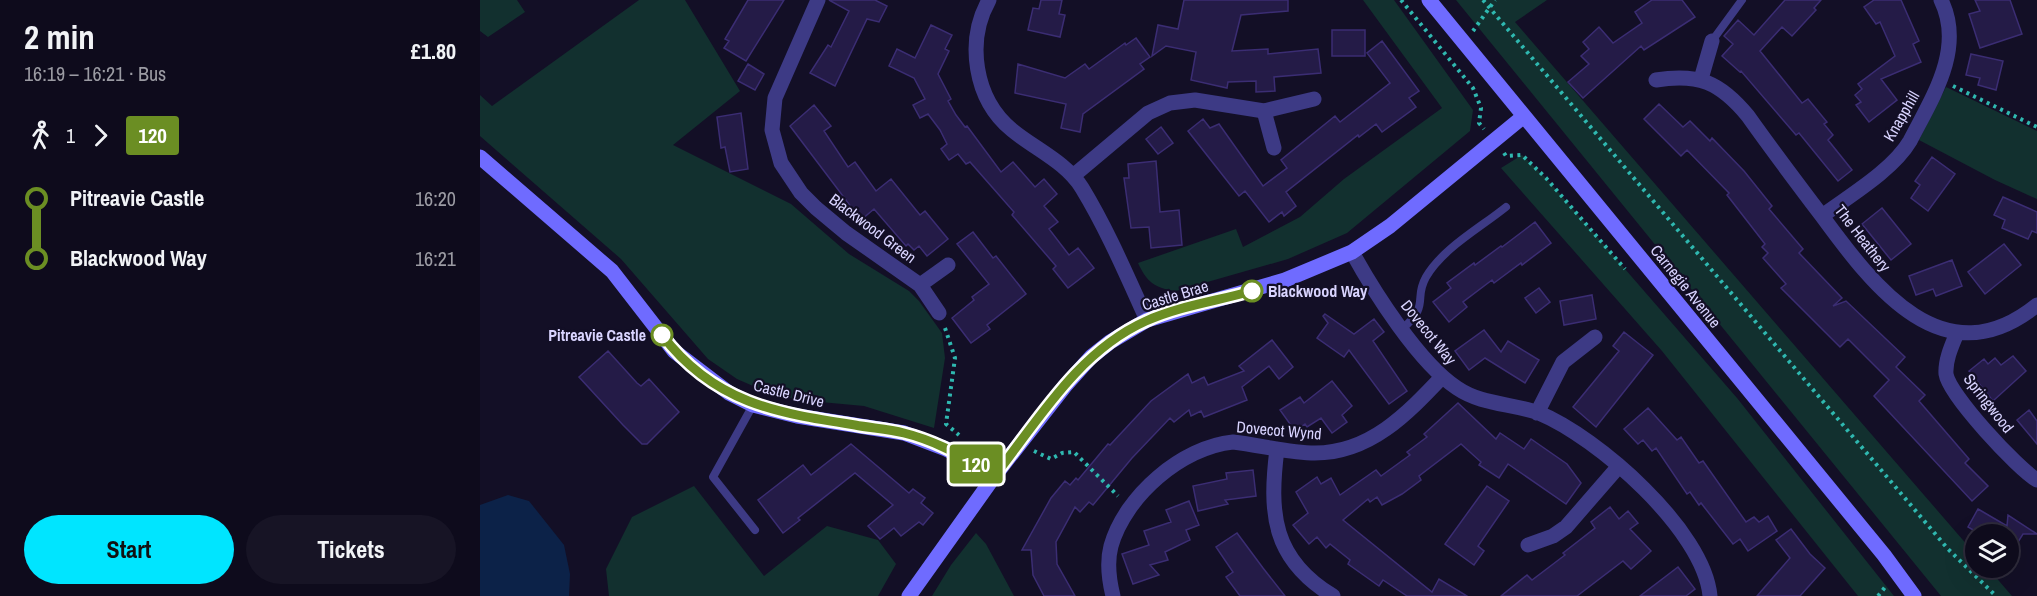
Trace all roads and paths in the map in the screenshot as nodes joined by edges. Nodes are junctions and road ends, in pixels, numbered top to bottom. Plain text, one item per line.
1 (818, 0) edge
2 (989, 0) edge
3 (1401, 0) edge
4 (1429, 0) edge
5 (1483, 0) edge
6 (1495, 0) edge
7 (1742, 0) edge
8 (1941, 0) edge
9 (1490, 8) junction
10 (1712, 41) joint
11 (1464, 43) junction
12 (1701, 79) junction
13 (1656, 80) dead end
14 (1942, 80) junction
15 (1314, 99) dead end
16 (1264, 111) junction
17 (1524, 116) junction
18 (2037, 127) edge
19 (1494, 141) junction
20 (1274, 148) dead end
21 (480, 157) edge
22 (1073, 176) junction
23 (1506, 207) dead end
24 (1822, 216) junction
25 (1352, 252) junction
26 (948, 264) dead end
27 (1630, 275) dead end
28 (920, 285) junction
29 (2037, 305) edge
30 (939, 313) joint
31 (1147, 320) junction
32 (1402, 329) junction
33 (1957, 333) junction
34 (1595, 337) dead end
35 (1442, 377) junction
36 (753, 405) junction
37 (1537, 413) junction
38 (959, 436) dead end
39 (1021, 441) junction
40 (1277, 449) junction
41 (1619, 466) junction
42 (996, 474) junction
43 (2037, 480) edge
44 (1130, 508) junction
45 (755, 530) dead end
46 (1528, 545) dead end
47 (1880, 578) dead end
48 (1886, 585) junction
49 (1890, 591) dead end
50 (909, 596) edge
51 (1113, 596) edge
52 (1333, 596) edge
53 (1710, 596) edge
54 (1878, 596) edge
55 (1914, 596) edge
56 (1996, 596) edge

1 - 28 street, Blackwood Green
2 - 22 street
3 - 19 path
4 - 11 street, Carnegie Avenue
5 - 9 path
6 - 9 path
7 - 10 lane
8 - 14 street, Knapphill
9 - 11 path
9 - 56 path
10 - 12 street
11 - 17 street, Carnegie Avenue
12 - 13 street
12 - 24 street, The Heathery
14 - 18 path
14 - 24 street, Knapphill
15 - 16 street
16 - 20 street
16 - 22 street
17 - 19 street, Castle Brae
17 - 55 street, Carnegie Avenue
19 - 25 street, Castle Brae
19 - 27 path
21 - 36 street, Castle Drive
22 - 31 street
23 - 32 lane
24 - 33 street, The Heathery
25 - 31 street, Castle Brae
25 - 32 street, Dovecot Way
26 - 28 street, Blackwood Green
28 - 30 street, Blackwood Green
29 - 33 street, The Heathery
30 - 38 path
31 - 39 street, Castle Brae
32 - 35 street, Dovecot Way
33 - 43 street, Springwood
34 - 37 street
35 - 37 street, Dovecot Way
35 - 40 street, Dovecot Wynd
36 - 42 street, Castle Drive
36 - 45 lane
37 - 41 street, Dovecot Way
39 - 42 street, Castle Brae
39 - 44 path
40 - 44 street, Dovecot Wynd
40 - 52 street
41 - 46 street
41 - 53 street, Dovecot Way
42 - 50 street, Castle Brae
44 - 51 street, Dovecot Wynd
47 - 48 path
48 - 49 path
48 - 54 path

